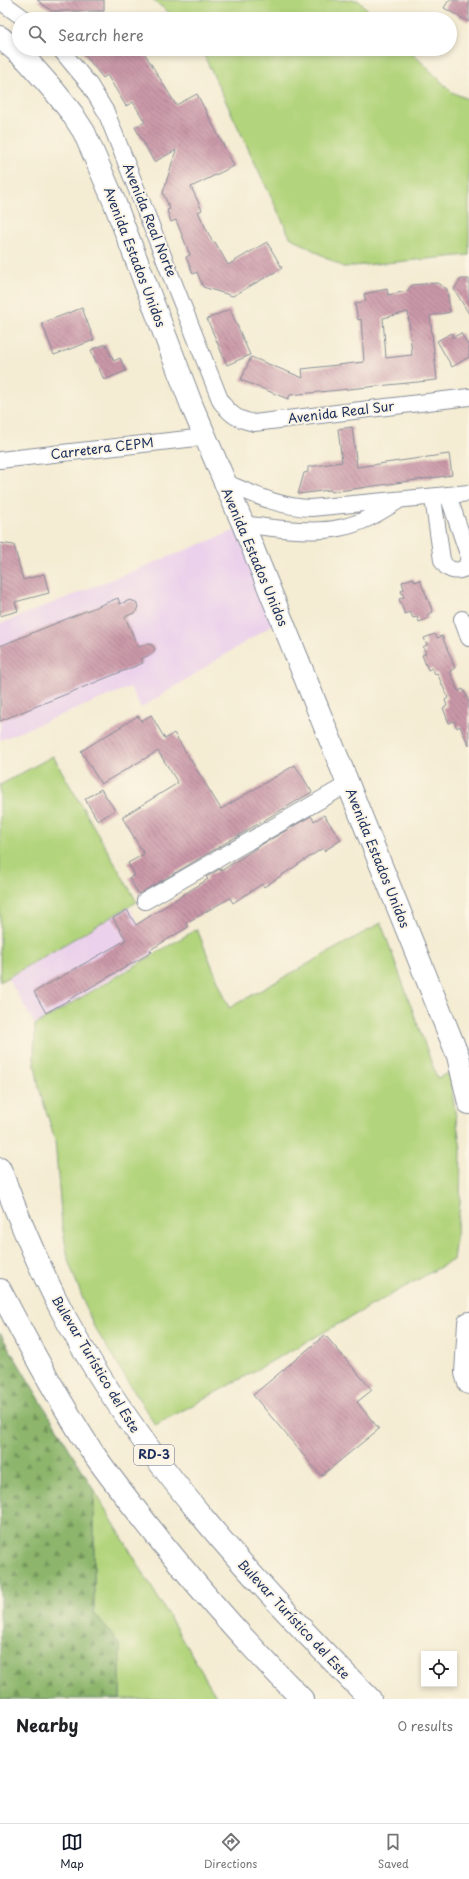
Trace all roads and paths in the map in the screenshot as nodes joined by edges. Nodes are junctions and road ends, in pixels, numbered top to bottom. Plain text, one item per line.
1 (0, 1) edge
2 (15, 12) edge
3 (0, 37) edge
4 (12, 47) edge
5 (22, 56) edge
6 (66, 56) edge
7 (469, 397) edge
8 (221, 402) joint
9 (205, 437) junction
10 (0, 460) edge
11 (224, 482) junction
12 (469, 493) edge
13 (440, 497) junction
14 (399, 501) junction
15 (311, 508) junction
16 (243, 524) junction
17 (312, 529) junction
18 (468, 564) edge
19 (462, 620) dead end
20 (469, 638) edge
21 (348, 784) junction
22 (145, 901) dead end
23 (469, 1103) edge
24 (0, 1169) edge
25 (0, 1290) edge
26 (469, 1323) edge
27 (469, 1383) edge
28 (302, 1699) edge
29 (370, 1699) edge

1 - 2 street
3 - 4 main road, Avenida Estados Unidos
5 - 9 main road, Avenida Estados Unidos
6 - 8 street, Avenida Real Norte
7 - 8 street, Avenida Real Sur
9 - 10 street, Carretera CEPM
9 - 11 main road, Avenida Estados Unidos
11 - 15 street
11 - 16 main road, Avenida Estados Unidos
12 - 13 street
13 - 14 street
13 - 18 street
13 - 18 street
14 - 15 street
14 - 17 street
15 - 17 street
16 - 17 street
16 - 21 main road, Avenida Estados Unidos
19 - 20 street
21 - 22 street
21 - 23 main road, Avenida Estados Unidos
24 - 29 main road, Bulevar Turístico del Este / RD-3
25 - 28 main road
26 - 27 main road

